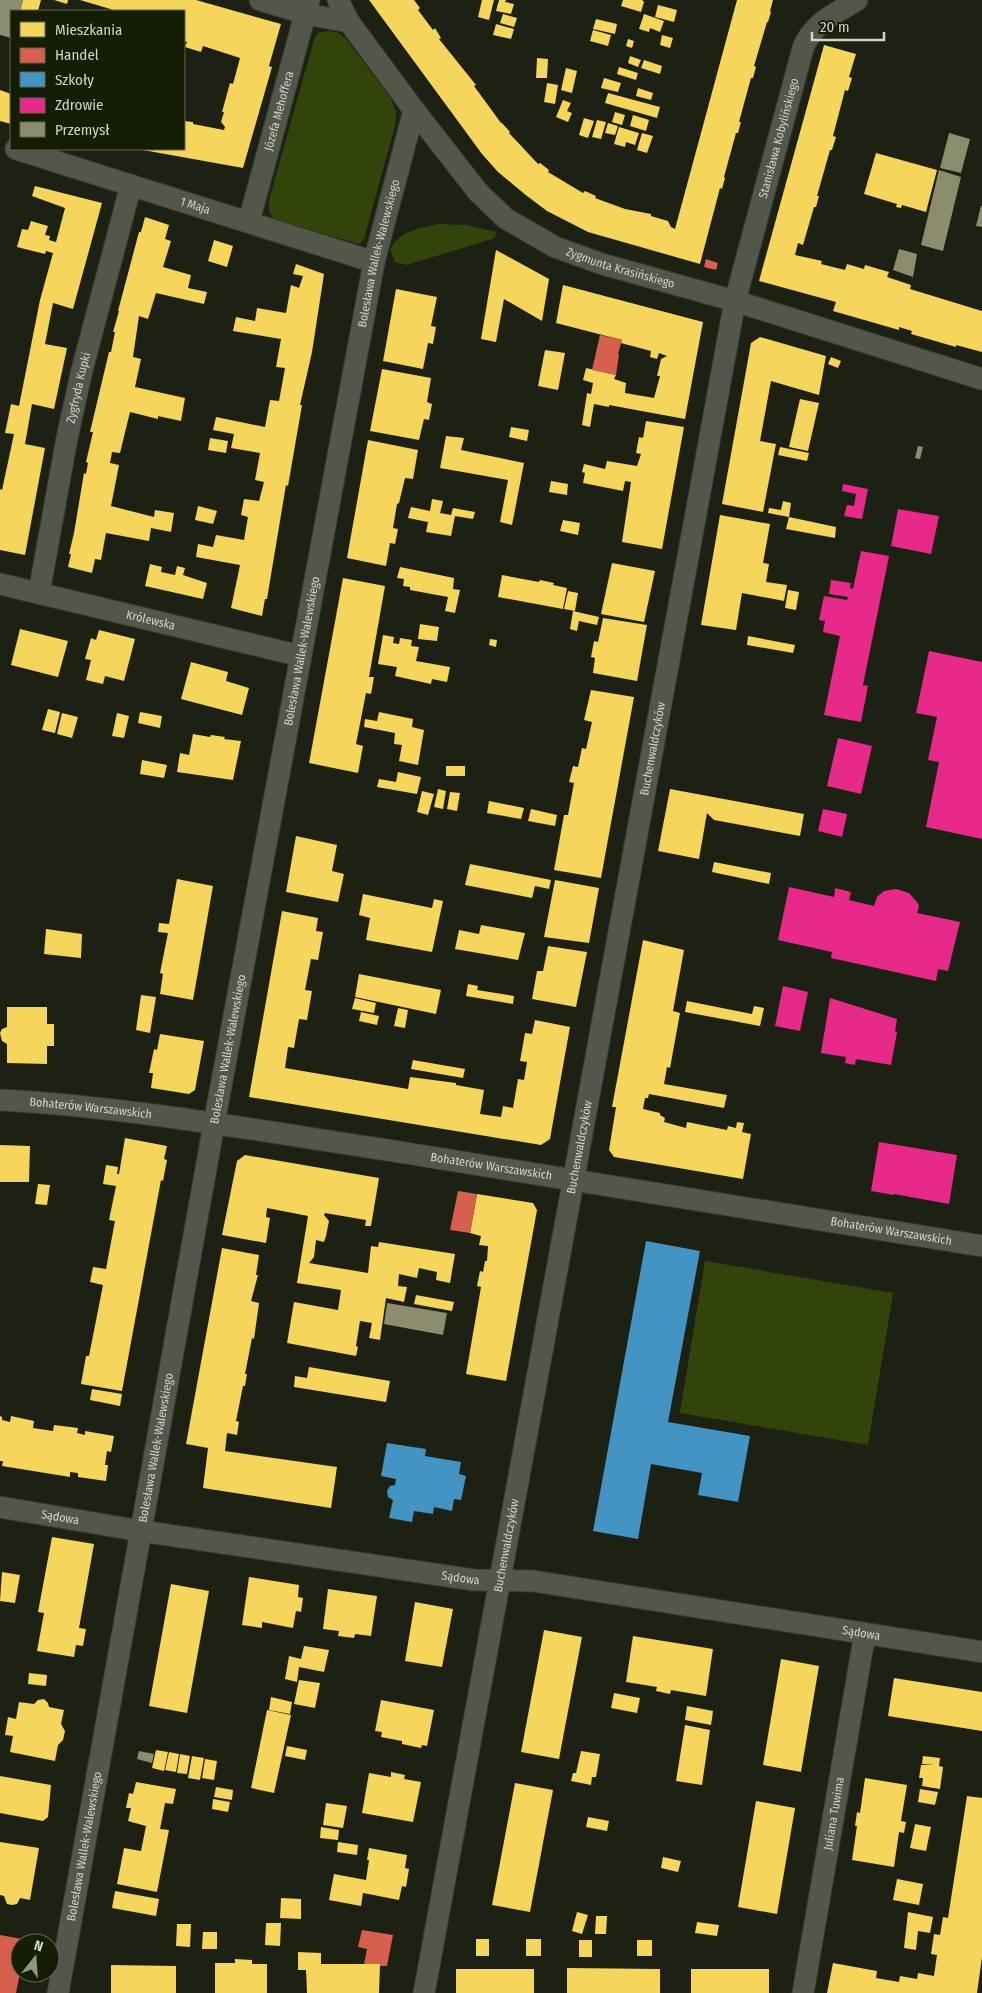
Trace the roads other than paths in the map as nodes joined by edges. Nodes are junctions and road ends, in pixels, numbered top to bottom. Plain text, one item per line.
1 (260, 0) edge
2 (338, 0) edge
3 (857, 0) edge
4 (308, 7) edge
5 (349, 22) junction
6 (414, 110) junction
7 (19, 150) edge
8 (131, 185) junction
9 (249, 221) junction
10 (374, 262) junction
11 (734, 301) junction
12 (982, 379) edge
13 (0, 584) edge
14 (39, 593) junction
15 (301, 656) junction
16 (0, 1100) edge
17 (214, 1124) junction
18 (572, 1178) junction
19 (982, 1246) edge
20 (0, 1507) edge
21 (141, 1531) junction
22 (500, 1580) junction
23 (865, 1633) junction
24 (982, 1652) edge
25 (58, 1993) edge
26 (424, 1993) edge
27 (803, 1993) edge

1 - 4 street
2 - 5 street, Zygmunta Krasińskiego
3 - 11 street, Stanisława Kobylińskiego
4 - 5 street
4 - 9 street, Józefa Mehoffera
5 - 6 street, Zygmunta Krasińskiego
6 - 10 street, Bolesława Wallek-Walewskiego
6 - 11 street, Zygmunta Krasińskiego
7 - 8 street, 1 Maja
8 - 9 street, 1 Maja
8 - 14 street, Zygfryda Kupki
9 - 10 street, 1 Maja
10 - 15 street, Bolesława Wallek-Walewskiego
11 - 12 street, Zygmunta Krasińskiego
11 - 18 street, Buchenwaldczyków
13 - 14 street, Królewska
14 - 15 street, Królewska
15 - 17 street, Bolesława Wallek-Walewskiego
16 - 17 street, Bohaterów Warszawskich
17 - 18 street, Bohaterów Warszawskich
17 - 21 street, Bolesława Wallek-Walewskiego
18 - 19 street, Bohaterów Warszawskich
18 - 22 street, Buchenwaldczyków
20 - 21 street, Sądowa
21 - 22 street, Sądowa
21 - 25 street, Bolesława Wallek-Walewskiego
22 - 23 street, Sądowa
22 - 26 street, Buchenwaldczyków
23 - 24 street, Sądowa
23 - 27 street, Juliana Tuwima

